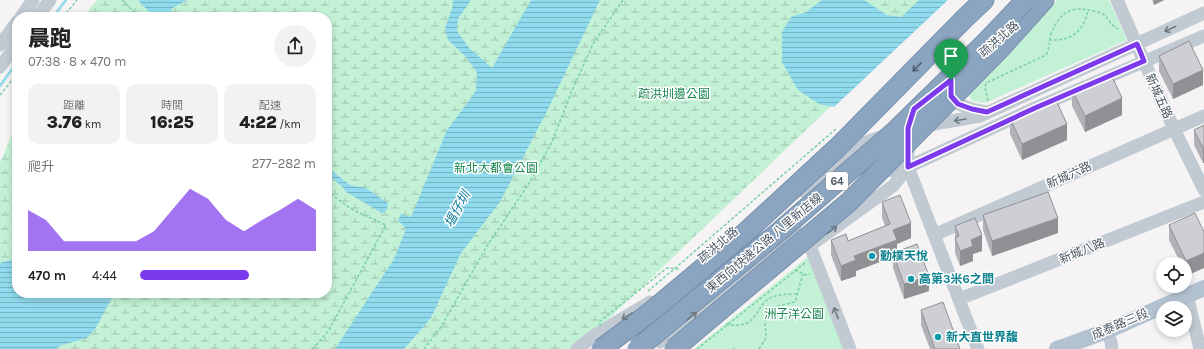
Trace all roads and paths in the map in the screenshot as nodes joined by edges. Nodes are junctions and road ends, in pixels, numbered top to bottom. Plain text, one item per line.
1 (33, 0) edge
2 (50, 0) edge
3 (76, 0) edge
4 (122, 0) edge
5 (623, 0) edge
6 (984, 0) edge
7 (1009, 0) edge
8 (1026, 0) edge
9 (1044, 0) edge
10 (1117, 0) edge
11 (1088, 10) junction
12 (24, 12) edge
13 (41, 12) edge
14 (67, 12) edge
15 (134, 12) edge
16 (1204, 13) edge
17 (12, 29) edge
18 (1119, 30) dead end
19 (1204, 36) edge
20 (1049, 40) junction
21 (1137, 44) junction
22 (0, 45) edge
23 (12, 51) edge
24 (1144, 61) junction
25 (0, 68) edge
26 (12, 80) edge
27 (951, 80) junction
28 (0, 94) edge
29 (988, 107) junction
30 (1204, 116) edge
31 (840, 124) dead end
32 (908, 128) junction
33 (1174, 129) junction
34 (860, 144) junction
35 (908, 167) junction
36 (1204, 190) edge
37 (332, 195) edge
38 (880, 195) junction
39 (844, 196) junction
40 (1204, 202) edge
41 (934, 235) junction
42 (810, 246) junction
43 (807, 261) dead end
44 (795, 270) junction
45 (812, 273) dead end
46 (803, 274) junction
47 (1204, 288) edge
48 (646, 292) dead end
49 (1187, 295) junction
50 (959, 299) junction
51 (641, 324) junction
52 (1107, 331) junction
53 (313, 349) edge
54 (424, 349) edge
55 (577, 349) edge
56 (591, 349) edge
57 (601, 349) edge
58 (609, 349) edge
59 (623, 349) edge
60 (637, 349) edge
61 (651, 349) edge
62 (674, 349) edge
63 (680, 349) edge
64 (697, 349) edge
65 (732, 349) edge
66 (736, 349) edge
67 (759, 349) edge
68 (850, 349) edge
69 (978, 349) edge
70 (1057, 349) edge
71 (1112, 349) edge
72 (1200, 349) edge

1 - 12 street
2 - 13 street
3 - 14 path
4 - 15 path
5 - 54 path
6 -> 57 highway, bridge
7 - 59 highway, 東西向快速公路 八里新店線 / 64
8 - 60 highway, 東西向快速公路 八里新店線 / 64, bridge
9 - 27 street, 疏洪北路
9 - 62 highway, bridge
10 - 21 street, 新城五路
11 - 18 path
11 - 20 path
11 - 20 path
16 -> 21 street
17 - 22 street
19 - 24 street
20 - 29 path
21 - 24 street, 新城五路
21 - 29 street
23 - 25 street
24 - 33 street, 新城五路
24 - 35 street
26 - 28 path
27 - 29 street
27 - 32 street, 疏洪北路
29 -> 32 street
30 - 33 street, 新城六路
31 - 48 path
32 - 34 street, 疏洪北路
32 - 35 street, 疏洪北路
33 - 36 street, 新城五路
33 - 41 street, 新城六路
34 - 51 street, 疏洪北路
34 -> 55 street, 疏洪北路
35 - 38 street
35 - 39 street
35 - 41 street
37 - 53 path
38 - 39 street
42 -> 38 street
61 -> 39 street
40 - 50 street, 新城八路
41 - 50 street
42 - 63 street
68 -> 42 street
43 - 44 path
44 - 46 path
44 - 64 path
45 - 46 path
46 - 67 path
47 - 49 main road, 成泰路三段
49 - 52 main road, 成泰路三段
49 - 72 street
50 - 69 street
51 - 56 highway
51 - 58 street, 疏洪北路
52 - 70 main road, 成泰路三段
52 - 71 street
65 - 66 path

